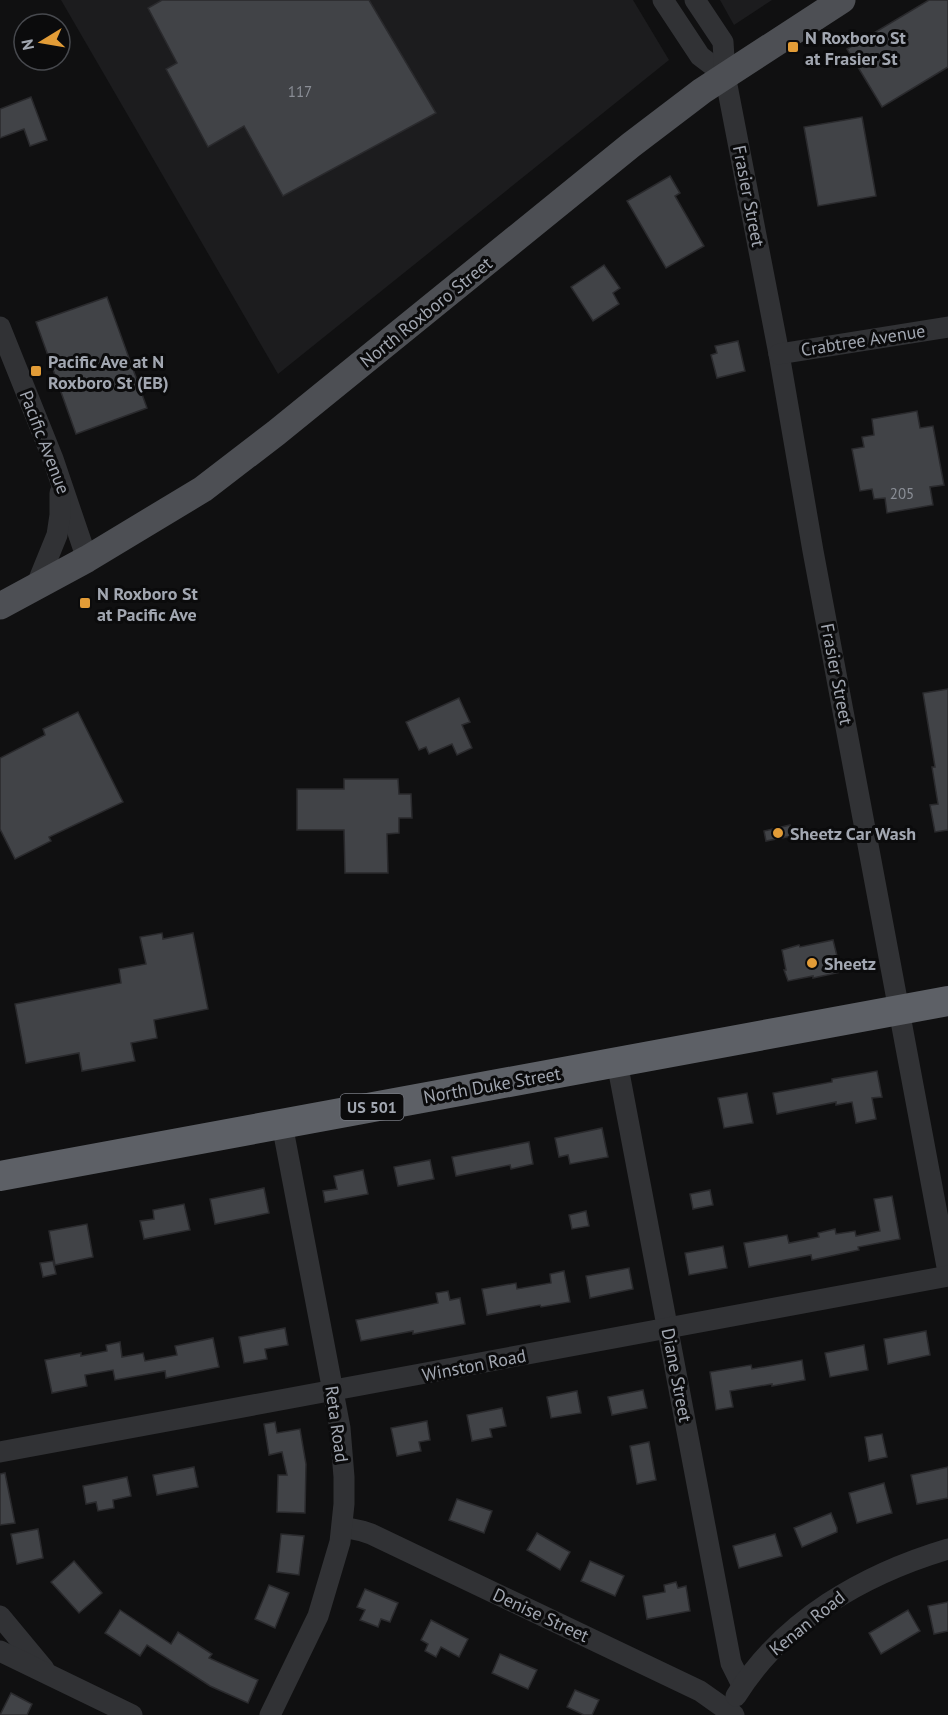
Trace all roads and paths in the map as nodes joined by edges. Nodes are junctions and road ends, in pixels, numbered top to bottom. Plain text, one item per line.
1 (663, 0) edge
2 (695, 0) edge
3 (842, 0) edge
4 (725, 75) junction
5 (0, 327) edge
6 (948, 327) edge
7 (779, 354) junction
8 (60, 480) junction
9 (87, 559) junction
10 (35, 589) junction
11 (0, 606) edge
12 (948, 1001) edge
13 (899, 1010) junction
14 (617, 1062) junction
15 (282, 1124) junction
16 (0, 1176) edge
17 (948, 1274) edge
18 (668, 1328) junction
19 (333, 1391) junction
20 (0, 1452) edge
21 (343, 1527) junction
22 (948, 1549) edge
23 (0, 1616) edge
24 (0, 1651) edge
25 (50, 1676) junction
26 (742, 1685) junction
27 (729, 1713) edge
28 (132, 1715) edge
29 (270, 1715) edge

1 - 4 street
2 - 4 street, Frasier Street
3 - 4 main road, North Roxboro Street
4 - 7 street, Frasier Street
4 - 9 main road, North Roxboro Street
5 - 8 street, Pacific Avenue
6 - 7 street, Crabtree Avenue
7 - 13 street, Frasier Street
8 - 9 street, Pacific Avenue
8 - 10 street
9 - 10 main road, North Roxboro Street
10 - 11 main road, North Roxboro Street
12 - 13 highway, North Duke Street / US 501
13 - 14 highway, North Duke Street / US 501
13 - 17 street, Frasier Street
14 - 15 highway, North Duke Street / US 501
14 - 18 street, Diane Street
15 - 16 highway, North Duke Street / US 501
15 - 19 street, Reta Road
17 - 18 street, Winston Road
18 - 19 street, Winston Road
18 - 26 street, Diane Street
19 - 20 street, Winston Road
19 - 21 street, Reta Road
21 - 27 street, Denise Street
21 - 29 street, Reta Road
22 - 26 street, Kenan Road
23 - 25 street
24 - 25 street
25 - 28 street
26 - 27 street, Kenan Road

